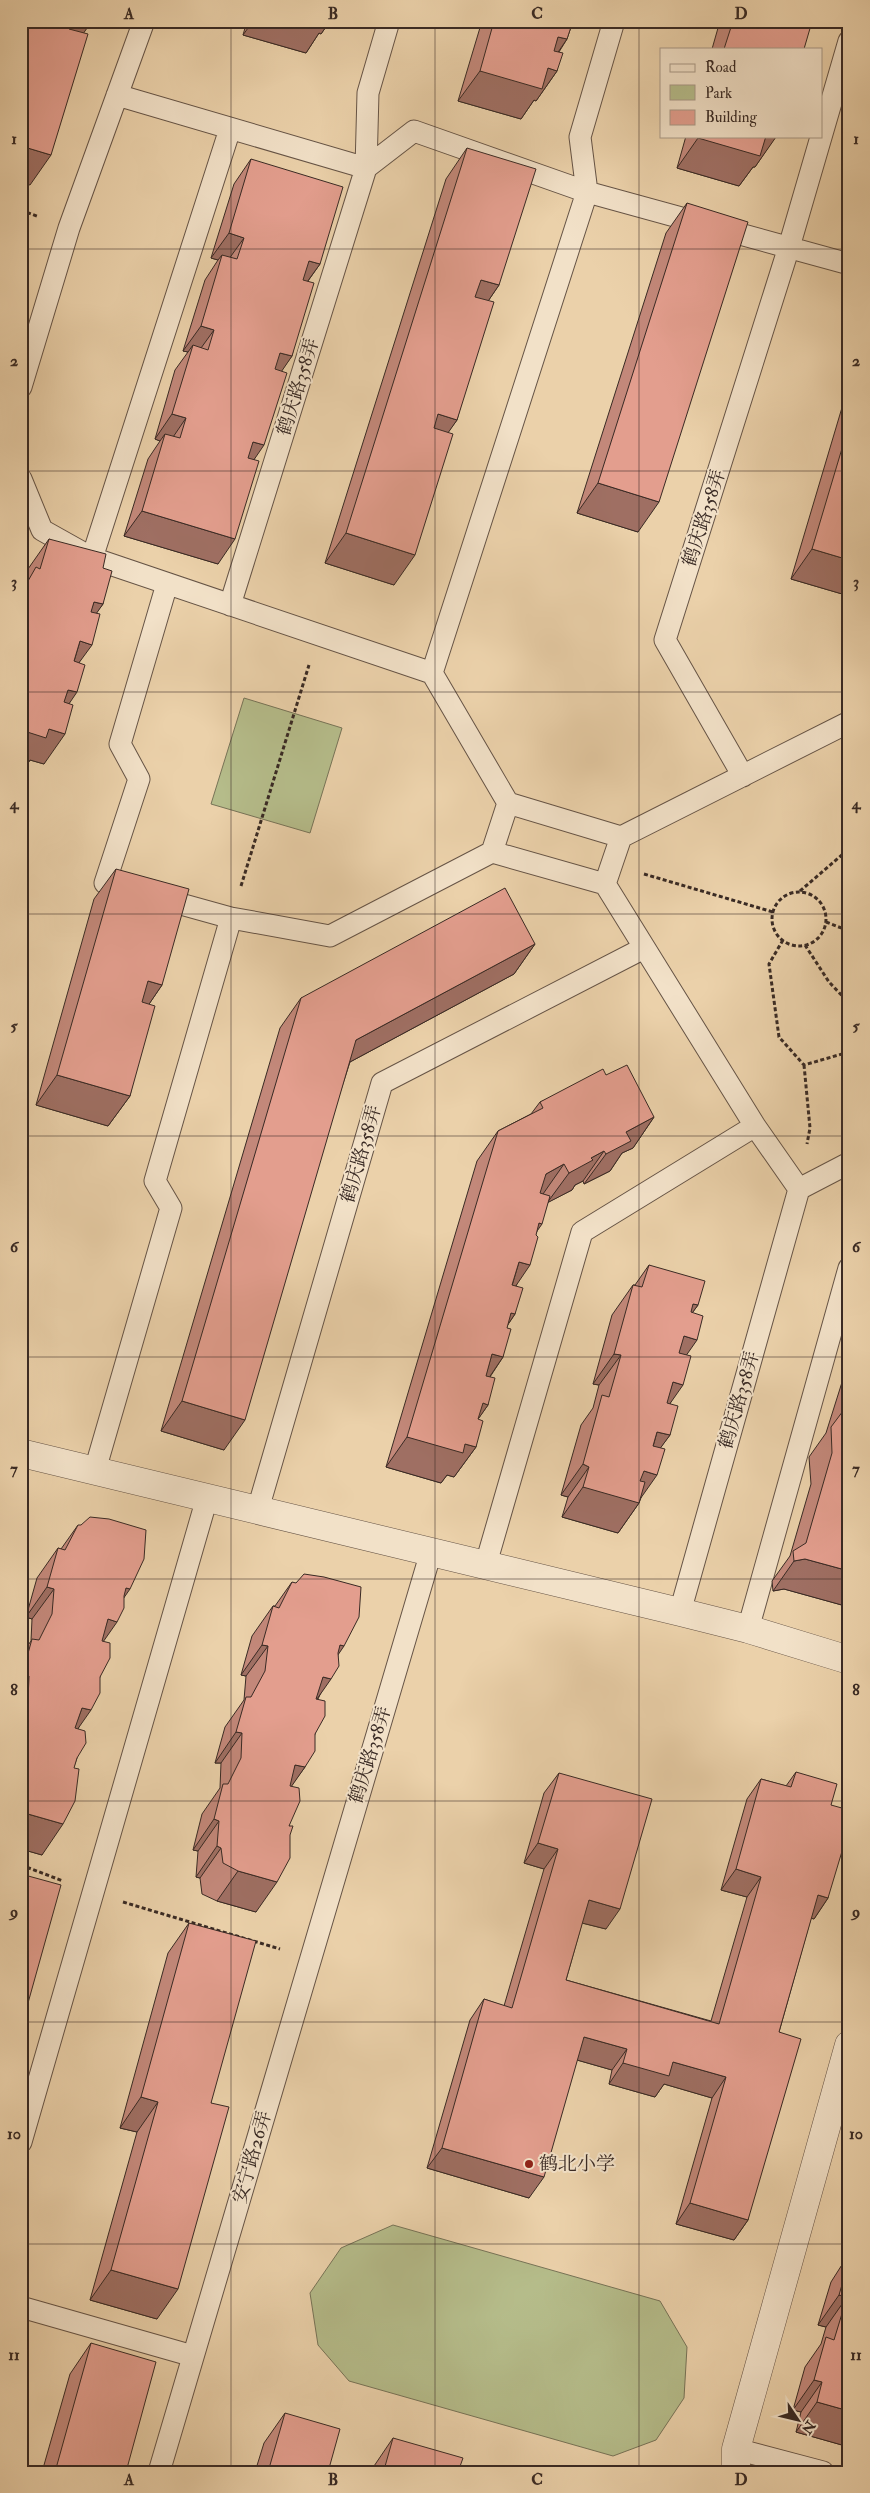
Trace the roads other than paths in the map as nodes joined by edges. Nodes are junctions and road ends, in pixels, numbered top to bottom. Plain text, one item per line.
1 (144, 21) edge
2 (389, 21) edge
3 (614, 21) edge
4 (849, 41) edge
5 (117, 95) junction
6 (230, 128) junction
7 (822, 134) edge
8 (821, 138) edge
9 (366, 168) junction
10 (587, 192) junction
11 (789, 247) junction
12 (849, 264) edge
13 (21, 387) edge
14 (21, 478) edge
15 (92, 558) junction
16 (167, 584) junction
17 (230, 605) junction
18 (432, 673) junction
19 (849, 722) edge
20 (743, 776) junction
21 (508, 803) junction
22 (621, 837) junction
23 (492, 852) junction
24 (608, 874) junction
25 (231, 918) junction
26 (644, 948) junction
27 (755, 1126) junction
28 (849, 1163) edge
29 (799, 1189) junction
30 (849, 1268) edge
31 (21, 1453) edge
32 (95, 1470) junction
33 (207, 1498) junction
34 (258, 1509) junction
35 (431, 1552) junction
36 (485, 1567) junction
37 (680, 1612) junction
38 (748, 1629) junction
39 (849, 1660) edge
40 (310, 1957) joint
41 (849, 2046) edge
42 (21, 2142) edge
43 (21, 2307) edge
44 (194, 2356) junction
45 (736, 2460) edge
46 (159, 2472) edge
47 (823, 2472) edge

1 - 5 lane
2 - 9 lane, 鹤庆路358弄
3 - 10 lane
4 - 7 lane, 鹤庆路358弄
5 - 6 lane
5 - 13 lane
6 - 9 lane
6 - 15 lane
8 - 11 lane, 鹤庆路358弄
9 - 10 lane
9 - 17 lane, 鹤庆路358弄
10 - 11 lane
10 - 18 lane
11 - 12 lane
11 - 20 lane, 鹤庆路358弄
14 - 15 lane
15 - 16 lane
16 - 17 lane
16 - 25 lane
17 - 18 lane
18 - 21 lane
19 - 20 lane
20 - 22 lane
21 - 22 lane
21 - 23 lane
22 - 24 lane
23 - 24 lane
23 - 25 lane
24 - 26 lane
25 - 32 lane
26 - 27 lane
26 - 34 lane, 鹤庆路358弄
27 - 29 lane
27 - 36 lane
28 - 29 lane
29 - 37 lane, 鹤庆路358弄
30 - 38 lane
31 - 32 street
32 - 33 street
33 - 34 street
33 - 42 lane
34 - 35 street
35 - 36 street
35 - 40 lane, 鹤庆路358弄
36 - 37 street
37 - 38 street
38 - 39 street
40 - 44 lane, 安宁路26弄
41 - 45 street
43 - 44 lane
44 - 46 lane, 安宁路26弄
45 - 47 lane

